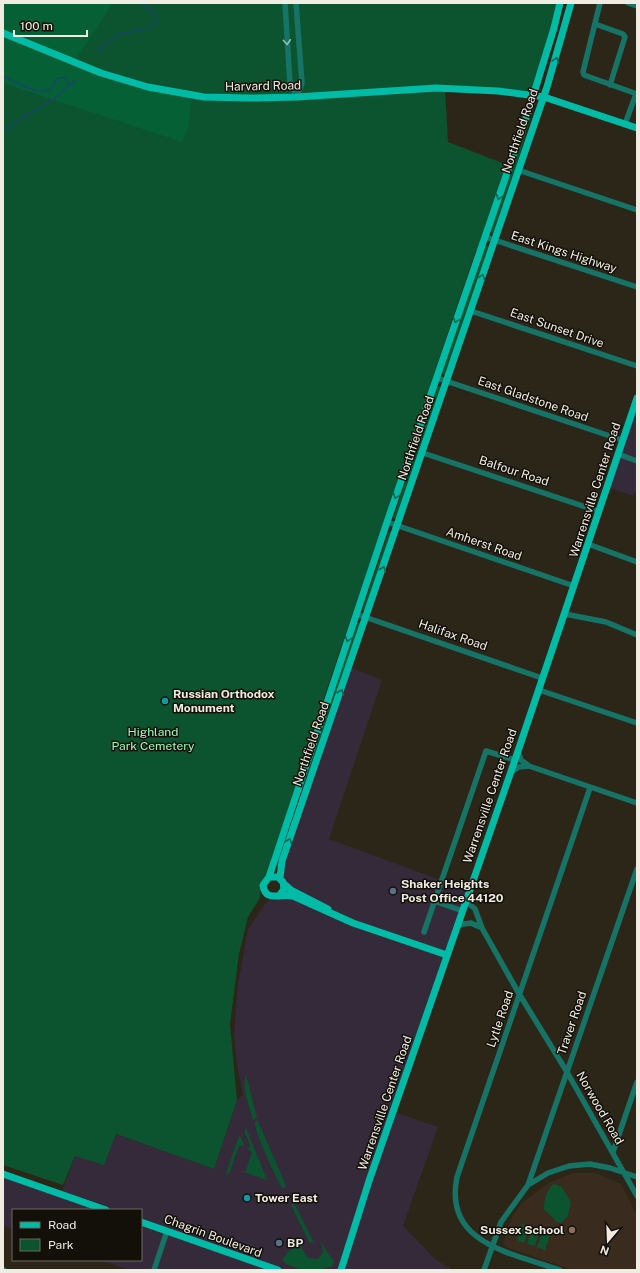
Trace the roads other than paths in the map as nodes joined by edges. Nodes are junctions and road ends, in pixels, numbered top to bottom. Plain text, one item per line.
1 (285, 3) edge
2 (296, 3) edge
3 (560, 3) edge
4 (571, 3) edge
5 (600, 3) edge
6 (628, 3) edge
7 (637, 6) edge
8 (595, 24) junction
9 (3, 33) edge
10 (610, 85) junction
11 (534, 94) junction
12 (636, 94) edge
13 (298, 97) junction
14 (544, 97) junction
15 (625, 124) junction
16 (637, 128) edge
17 (518, 170) junction
18 (637, 210) edge
19 (485, 237) junction
20 (494, 240) junction
21 (637, 287) edge
22 (471, 311) junction
23 (637, 366) edge
24 (437, 378) junction
25 (447, 381) junction
26 (637, 398) edge
27 (622, 440) junction
28 (423, 453) junction
29 (618, 454) junction
30 (637, 460) edge
31 (598, 511) junction
32 (387, 522) junction
33 (398, 526) junction
34 (588, 544) junction
35 (637, 562) edge
36 (574, 586) junction
37 (356, 614) junction
38 (565, 614) junction
39 (366, 617) junction
40 (637, 635) edge
41 (542, 678) junction
42 (539, 690) junction
43 (637, 724) edge
44 (518, 750) junction
45 (515, 760) junction
46 (529, 766) junction
47 (510, 772) junction
48 (590, 788) junction
49 (637, 803) edge
50 (637, 868) edge
51 (269, 877) junction
52 (282, 881) junction
53 (279, 896) junction
54 (434, 901) junction
55 (466, 901) junction
56 (462, 911) junction
57 (338, 916) junction
58 (457, 925) junction
59 (482, 928) junction
60 (424, 932) dead end
61 (447, 955) junction
62 (520, 995) junction
63 (567, 1072) junction
64 (637, 1082) edge
65 (613, 1152) junction
66 (622, 1172) junction
67 (3, 1174) edge
68 (637, 1177) edge
69 (528, 1185) junction
70 (637, 1196) edge
71 (103, 1209) edge
72 (142, 1222) edge
73 (167, 1231) junction
74 (492, 1246) junction
75 (261, 1267) edge
76 (154, 1270) edge
77 (278, 1270) edge
78 (341, 1270) edge
79 (484, 1270) edge
80 (560, 1270) edge

1 -> 13 street
2 - 13 street
3 - 11 main road, Northfield Road
14 -> 4 main road, Northfield Road
5 - 8 street
6 - 7 street
8 - 10 street
8 - 10 street
9 - 13 main road, Harvard Road
10 - 12 street
11 - 13 main road, Harvard Road
11 - 14 main road, Harvard Road
11 -> 19 main road, Northfield Road
12 - 15 street
14 - 15 main road, Harvard Road
14 - 17 main road, Northfield Road
15 - 16 main road, Harvard Road
17 - 18 street
17 - 20 main road, Northfield Road
19 - 20 street, East Kings Highway
19 -> 24 main road, Northfield Road
20 - 21 street, East Kings Highway
22 -> 20 main road, Northfield Road
22 - 23 street, East Sunset Drive
22 - 25 main road, Northfield Road
24 - 25 street, East Gladstone Road
24 -> 32 main road, Northfield Road
25 - 27 street, East Gladstone Road
25 - 28 main road, Northfield Road
26 - 27 main road, Warrensville Center Road
27 - 29 main road, Warrensville Center Road
28 - 31 street, Balfour Road
28 - 33 main road, Northfield Road
29 - 30 street
29 - 31 main road, Warrensville Center Road
31 - 34 main road, Warrensville Center Road
32 - 33 street, Amherst Road
32 - 37 main road, Northfield Road
33 - 36 street, Amherst Road
39 -> 33 main road, Northfield Road
34 - 35 street
34 - 36 main road, Warrensville Center Road
36 - 38 main road, Warrensville Center Road
37 - 39 street, Halifax Road
37 -> 51 main road, Northfield Road
38 - 40 street
38 - 41 main road, Warrensville Center Road
39 - 41 street, Halifax Road
52 -> 39 main road, Northfield Road
41 - 42 main road, Warrensville Center Road
42 - 43 street
42 - 44 main road, Warrensville Center Road
44 - 45 main road, Warrensville Center Road
44 - 46 street
45 - 47 main road, Warrensville Center Road
45 - 54 street, Warrensville Center Road
46 - 47 street
46 - 48 street
47 - 55 main road, Warrensville Center Road
48 - 49 street
48 - 62 street, Lytle Road
50 - 63 street, Traver Road
51 - 52 main road
51 - 53 main road
52 - 53 main road
52 - 57 main road
53 - 57 main road
54 - 56 street
54 - 60 street, Warrensville Center Road
55 - 56 main road, Warrensville Center Road
55 - 59 street, Norwood Road
56 - 58 main road, Warrensville Center Road
57 - 61 main road
58 - 59 street
58 - 61 main road, Warrensville Center Road
59 - 62 street, Norwood Road
61 - 78 main road, Warrensville Center Road
62 - 63 street, Norwood Road
62 - 74 street, Lytle Road
63 - 65 street, Norwood Road
63 - 69 street, Traver Road
64 - 65 street
65 - 66 street, Norwood Road
66 - 68 street
66 - 69 street
66 - 70 street, Norwood Road
67 - 71 main road
69 - 74 street
72 - 73 main road, Chagrin Boulevard
73 - 75 main road, Chagrin Boulevard
73 - 76 street
74 - 79 street
74 - 80 street, Lytle Road
75 - 77 main road, Chagrin Boulevard

